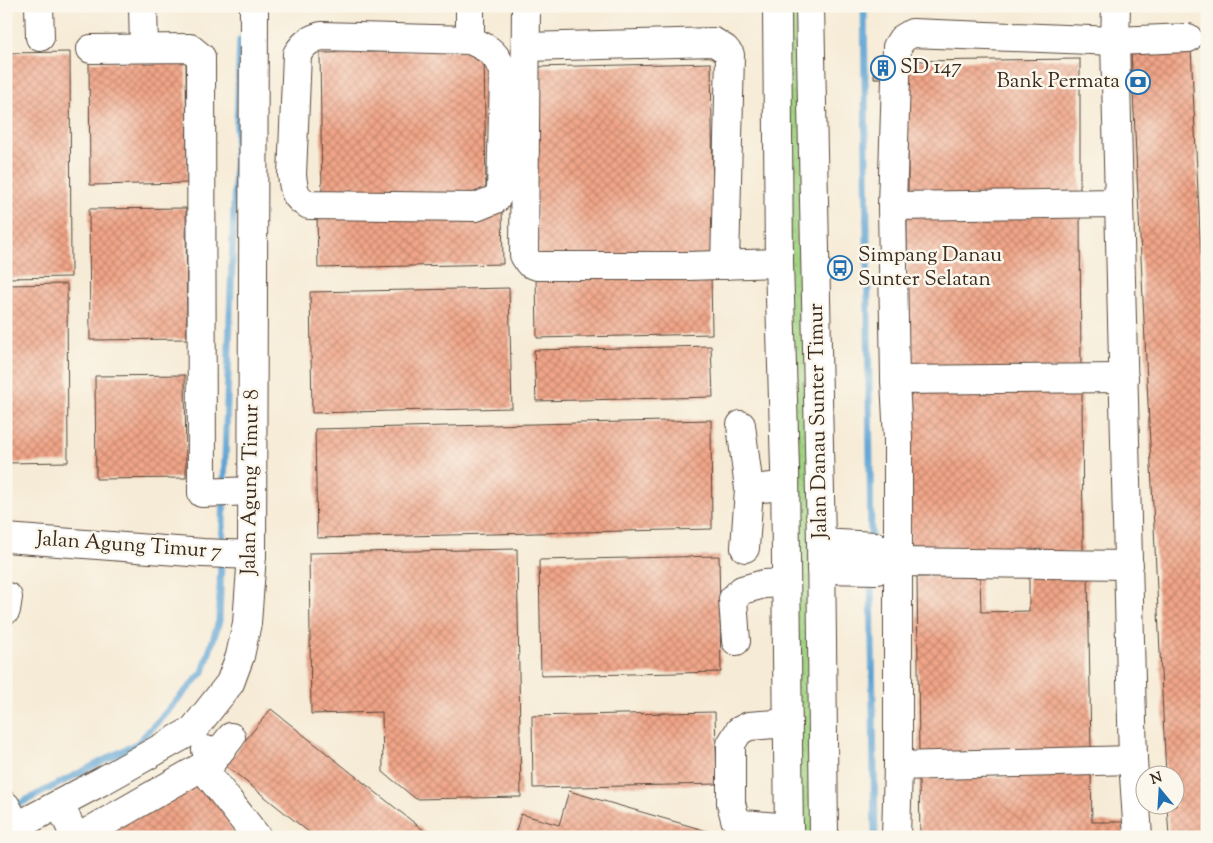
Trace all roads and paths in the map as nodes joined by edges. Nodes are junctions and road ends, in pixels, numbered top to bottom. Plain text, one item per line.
1 (39, 6) edge
2 (143, 6) edge
3 (254, 6) edge
4 (470, 6) edge
5 (526, 6) edge
6 (777, 6) edge
7 (810, 6) edge
8 (1116, 6) edge
9 (40, 37) dead end
10 (1188, 38) dead end
11 (470, 40) junction
12 (1115, 41) junction
13 (526, 47) junction
14 (144, 48) junction
15 (91, 49) dead end
16 (292, 175) junction
17 (254, 177) junction
18 (1119, 203) junction
19 (892, 206) junction
20 (779, 263) junction
21 (726, 265) junction
22 (1124, 378) junction
23 (894, 380) junction
24 (741, 425) dead end
25 (785, 486) junction
26 (749, 489) junction
27 (233, 491) junction
28 (6, 538) edge
29 (745, 548) dead end
30 (245, 554) junction
31 (833, 556) junction
32 (885, 559) junction
33 (1129, 565) junction
34 (786, 583) junction
35 (736, 641) dead end
36 (788, 723) junction
37 (193, 730) junction
38 (231, 737) dead end
39 (1133, 760) junction
40 (212, 761) junction
41 (898, 766) junction
42 (60, 804) junction
43 (11, 821) edge
44 (789, 832) edge
45 (257, 837) edge
46 (824, 837) edge
47 (896, 837) edge
48 (1138, 837) edge

1 - 9 main road
2 - 14 main road
3 - 17 main road, Jalan Agung Timur 8
4 - 11 main road
5 - 13 main road
6 - 20 main road, Jalan Danau Sunter Timur
7 - 31 main road, Jalan Danau Sunter Timur
8 - 12 main road
10 - 12 main road
11 - 16 main road
11 - 16 main road
12 - 18 main road
12 - 19 main road
13 - 21 main road
13 - 21 main road
14 - 15 main road
14 - 27 main road
16 - 17 main road
17 - 27 main road, Jalan Agung Timur 8
18 - 19 main road
18 - 22 main road
19 - 23 main road
20 - 21 main road
20 - 25 main road, Jalan Danau Sunter Timur
22 - 23 main road
22 - 33 main road
23 - 32 main road
24 - 26 main road
25 - 26 main road
25 - 34 main road, Jalan Danau Sunter Timur
26 - 29 main road
27 - 30 main road, Jalan Agung Timur 8
28 - 30 main road, Jalan Agung Timur 7
30 - 37 main road, Jalan Agung Timur 8
31 - 32 main road
31 - 46 main road, Jalan Danau Sunter Timur
32 - 33 main road
32 - 41 main road
33 - 39 main road
34 - 35 main road
34 - 36 main road, Jalan Danau Sunter Timur
36 - 44 main road, Jalan Danau Sunter Timur
36 - 44 main road
37 - 40 main road
37 - 42 main road, Jalan Agung Timur 8
38 - 40 main road
39 - 41 main road
39 - 48 main road
40 - 42 main road
40 - 45 main road
41 - 47 main road
42 - 43 main road, Jalan Agung Timur 8

